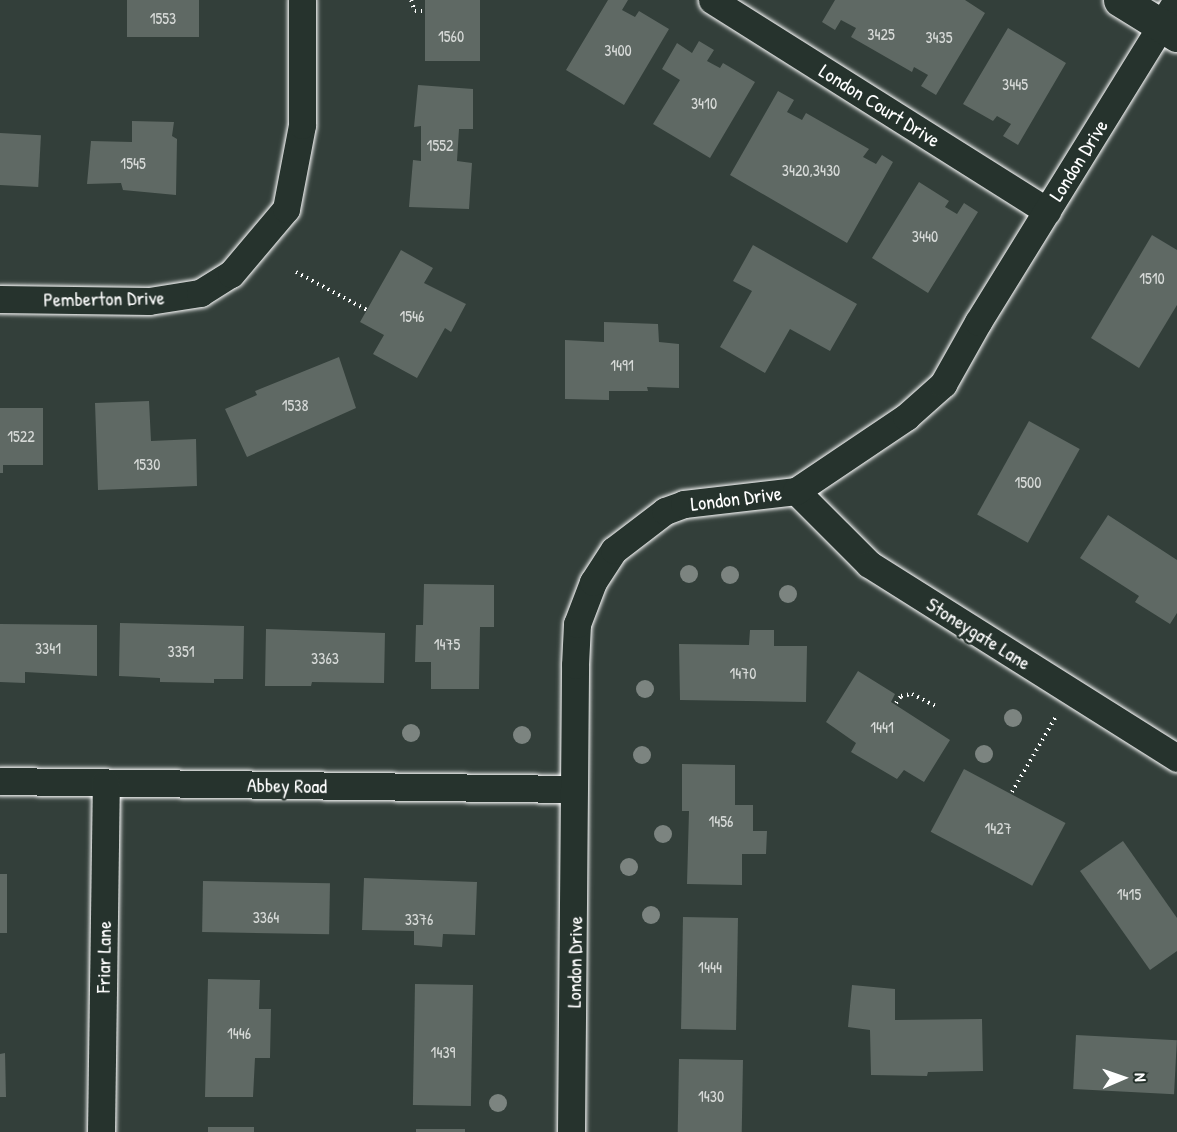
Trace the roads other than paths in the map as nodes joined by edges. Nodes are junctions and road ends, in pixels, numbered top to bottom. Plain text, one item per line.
1 (302, 0) edge
2 (712, 0) edge
3 (1120, 0) edge
4 (1172, 20) edge
5 (1047, 211) junction
6 (0, 299) edge
7 (796, 491) junction
8 (1177, 758) edge
9 (0, 781) edge
10 (106, 783) junction
11 (573, 789) junction
12 (101, 1132) edge
13 (571, 1132) edge

1 - 6 street, Pemberton Drive
2 - 5 street, London Court Drive
3 - 4 main road
4 - 5 street, London Drive
5 - 7 street, London Drive
7 - 8 street, Stoneygate Lane
7 - 11 street, London Drive
9 - 10 street, Abbey Road
10 - 11 street, Abbey Road
10 - 12 street, Friar Lane
11 - 13 street, London Drive

